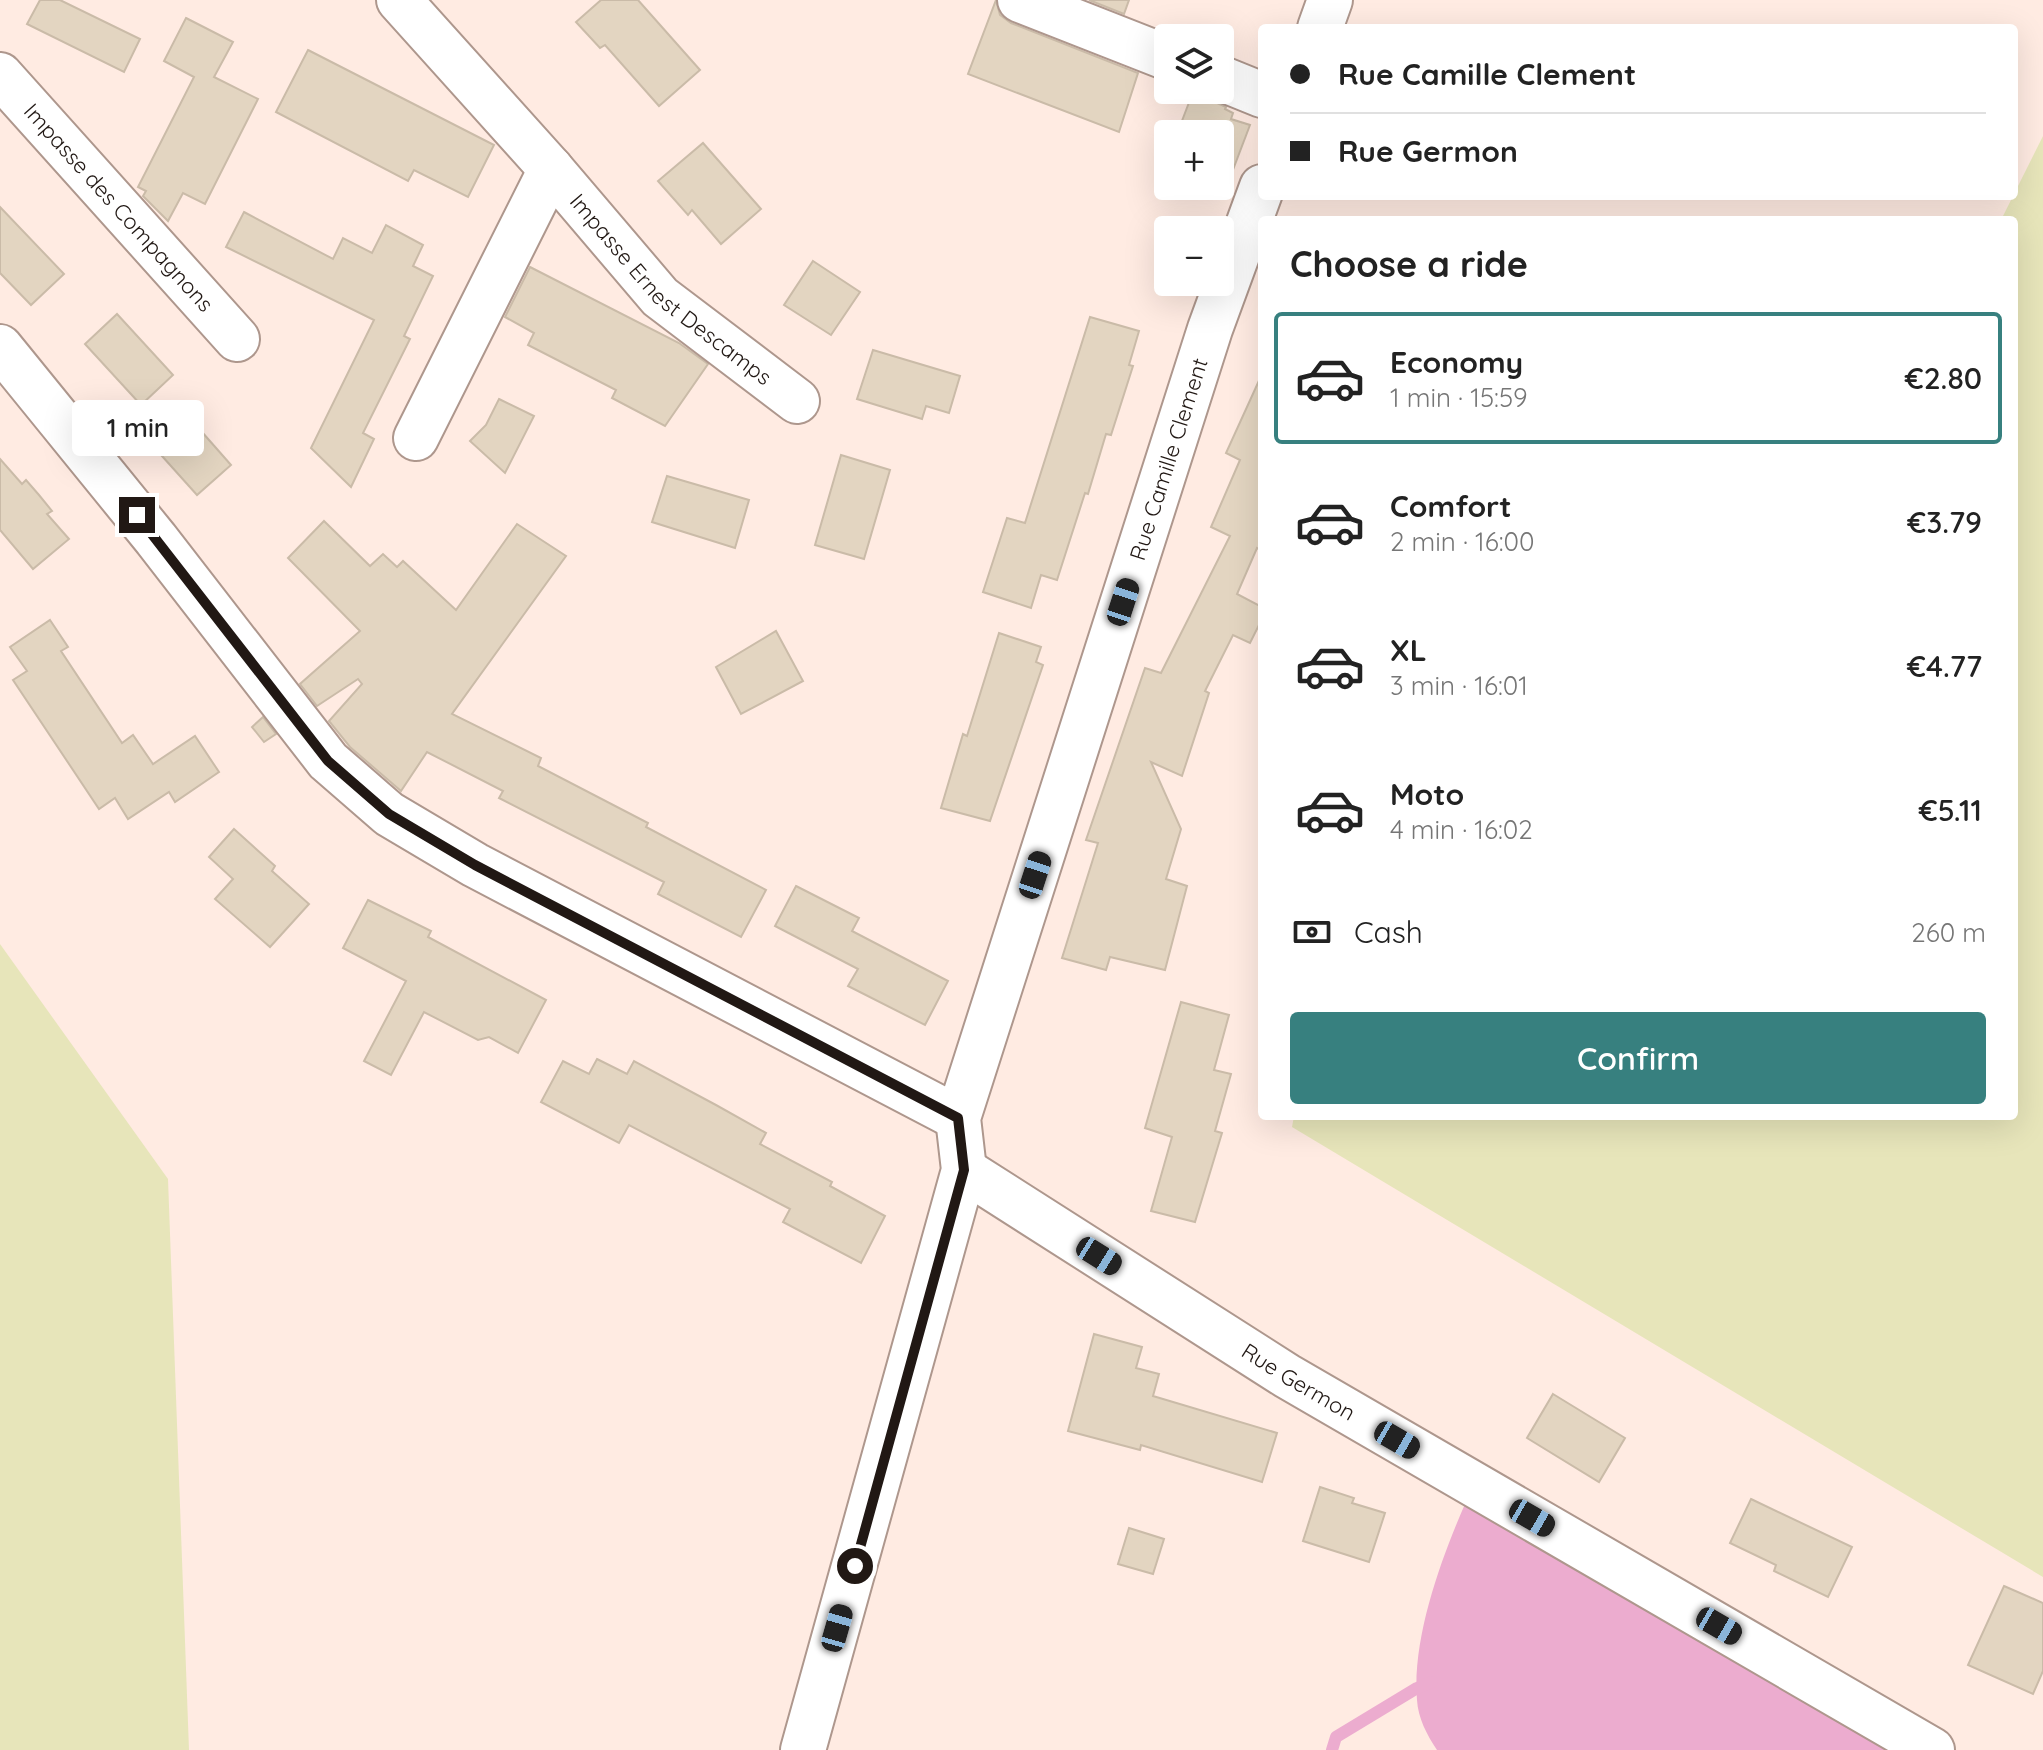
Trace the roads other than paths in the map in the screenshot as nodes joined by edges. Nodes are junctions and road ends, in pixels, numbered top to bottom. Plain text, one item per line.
1 (399, 0) edge
2 (1020, 0) edge
3 (1330, 0) edge
4 (1321, 24) edge
5 (1154, 53) edge
6 (0, 75) edge
7 (1234, 84) edge
8 (1258, 93) edge
9 (551, 169) junction
10 (1258, 198) edge
11 (237, 339) dead end
12 (0, 347) edge
13 (797, 401) dead end
14 (416, 438) dead end
15 (958, 1118) junction
16 (964, 1170) junction
17 (803, 1750) edge
18 (1932, 1750) edge

1 - 9 street, Impasse Ernest Descamps
2 - 5 street
3 - 4 street
6 - 11 street, Impasse des Compagnons
7 - 8 street
9 - 13 street, Impasse Ernest Descamps
9 - 14 street, Impasse Ernest Descamps
10 - 15 street, Rue Camille Clement
12 - 15 street
15 - 16 street, Rue Camille Clement
16 - 17 street, Rue Camille Clement
16 - 18 street, Rue Germon

